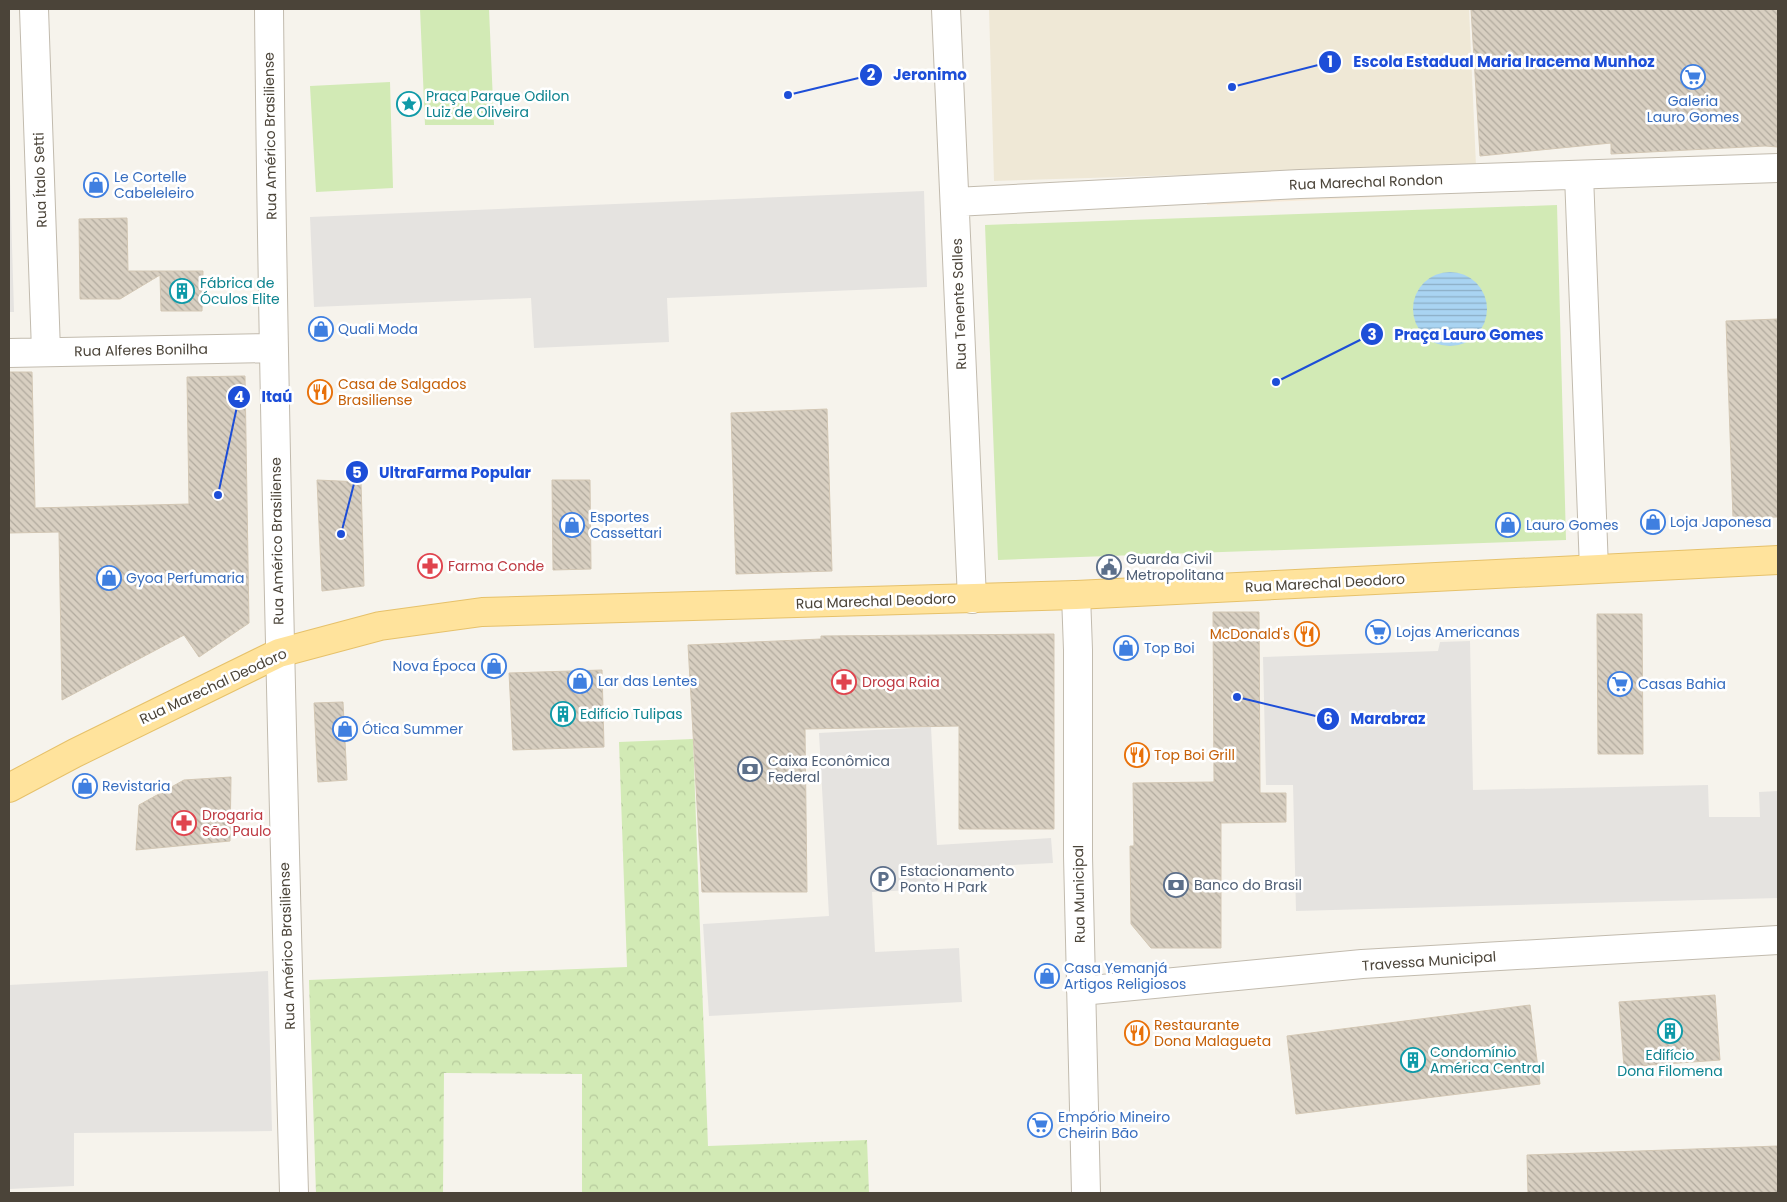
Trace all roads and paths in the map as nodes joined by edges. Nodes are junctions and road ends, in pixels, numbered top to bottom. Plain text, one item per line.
1 (34, 9) edge
2 (269, 9) edge
3 (946, 9) edge
4 (1778, 168) edge
5 (1580, 176) junction
6 (955, 202) junction
7 (274, 348) junction
8 (46, 351) junction
9 (9, 353) edge
10 (1778, 560) edge
11 (1594, 569) junction
12 (1076, 595) junction
13 (972, 599) junction
14 (279, 653) junction
15 (9, 788) edge
16 (1778, 940) edge
17 (1081, 991) junction
18 (294, 1193) edge
19 (1086, 1193) edge

1 - 8 street, Rua Ítalo Setti
2 - 7 street, Rua Américo Brasiliense
3 - 6 street, Rua Tenente Salles
4 - 5 street, Rua Marechal Rondon
5 - 6 street, Rua Marechal Rondon
5 - 11 street
6 - 13 street, Rua Tenente Salles
7 - 8 street, Rua Alferes Bonilha
7 - 14 street, Rua Américo Brasiliense
8 - 9 street, Rua Alferes Bonilha
10 - 11 main road, Rua Marechal Deodoro
11 - 12 main road, Rua Marechal Deodoro
12 - 13 main road, Rua Marechal Deodoro
12 - 17 street, Rua Municipal
13 - 14 main road, Rua Marechal Deodoro
14 - 15 main road, Rua Marechal Deodoro
14 - 18 street, Rua Américo Brasiliense
16 - 17 street, Travessa Municipal
17 - 19 street, Rua Municipal

